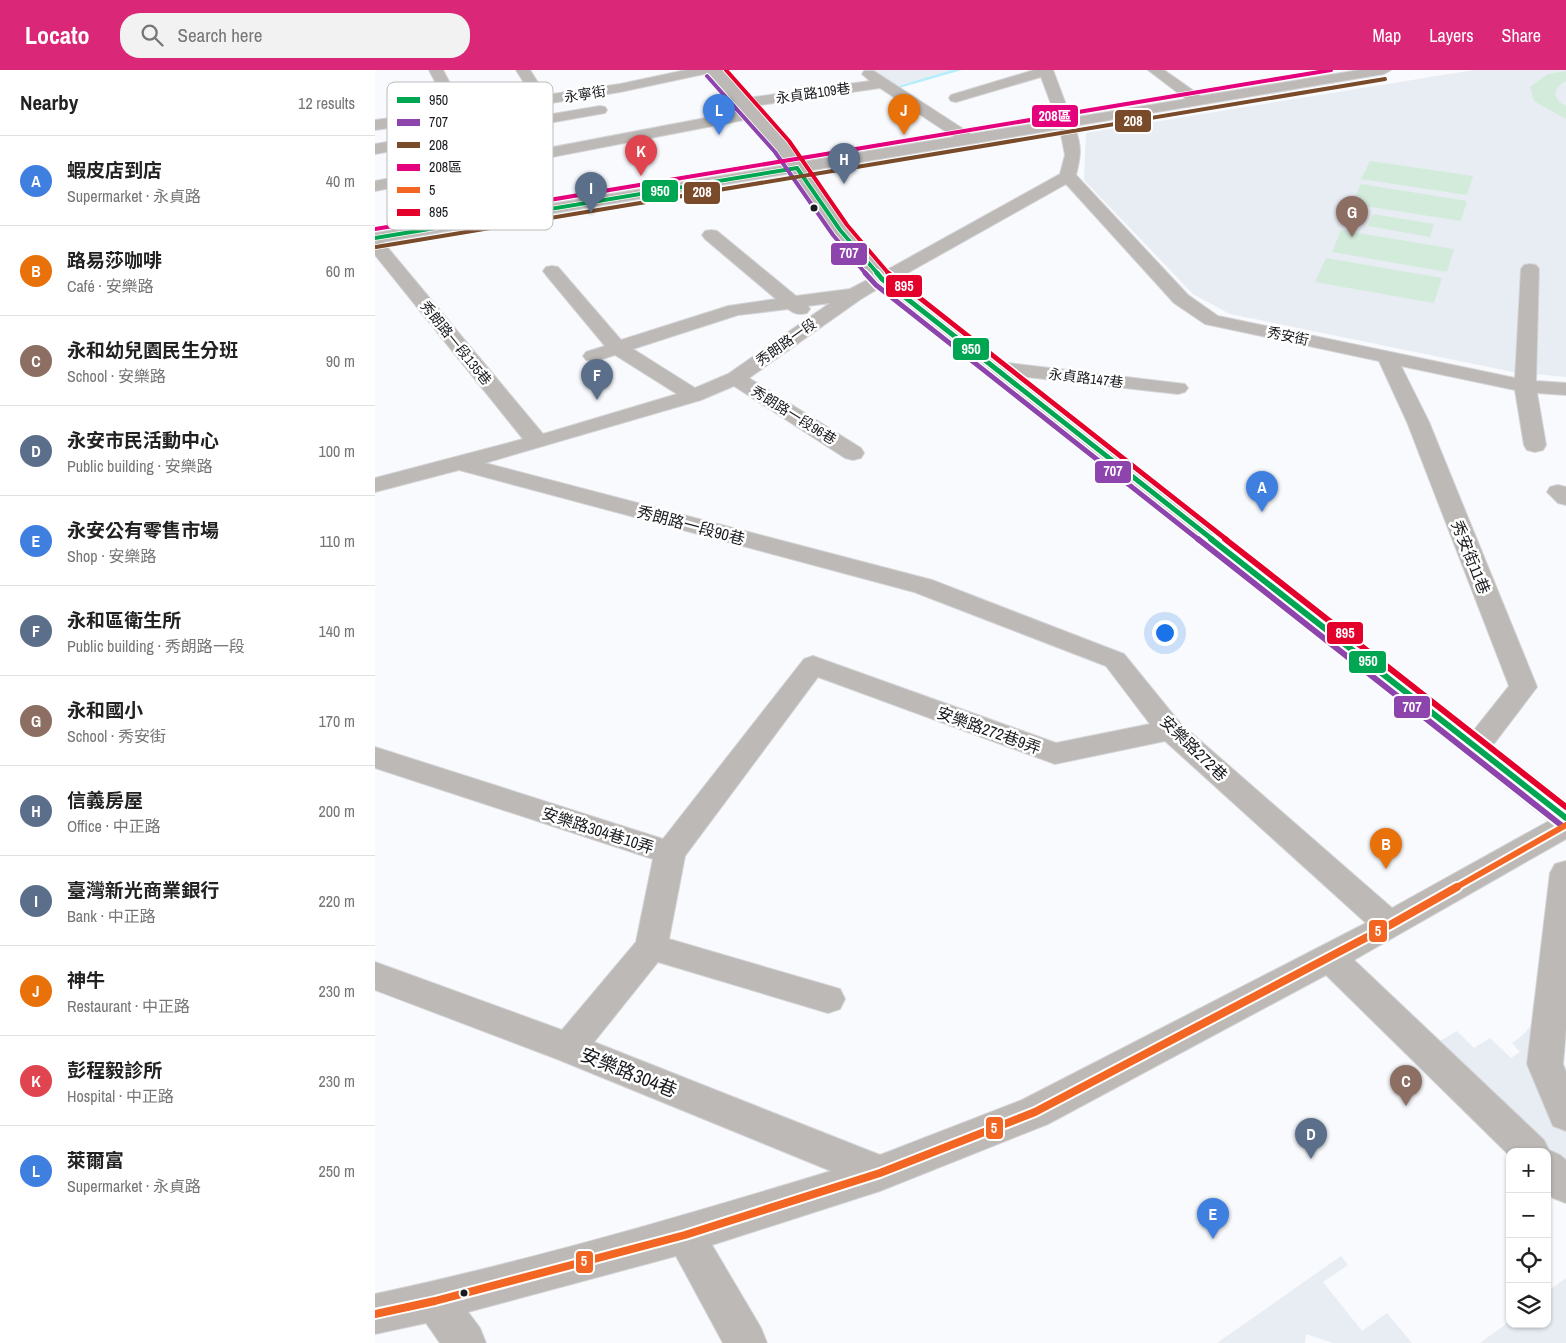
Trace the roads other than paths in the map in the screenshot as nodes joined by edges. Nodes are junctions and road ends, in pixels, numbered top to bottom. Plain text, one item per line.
1 (437, 70) edge
2 (523, 70) edge
3 (706, 70) edge
4 (714, 70) edge
5 (862, 70) edge
6 (1155, 70) edge
7 (1251, 70) edge
8 (1384, 70) edge
9 (1046, 71) edge
10 (1344, 73) edge
11 (443, 82) edge
12 (531, 82) edge
13 (884, 83) junction
14 (1278, 88) junction
15 (598, 92) junction
16 (553, 98) edge
17 (956, 98) dead end
18 (1199, 101) junction
19 (747, 109) junction
20 (553, 118) edge
21 (1067, 123) junction
22 (968, 139) junction
23 (553, 149) edge
24 (797, 168) junction
25 (1068, 176) junction
26 (553, 208) edge
27 (423, 230) edge
28 (711, 235) dead end
29 (375, 238) edge
30 (375, 243) edge
31 (1530, 269) dead end
32 (551, 271) dead end
33 (882, 279) junction
34 (854, 295) junction
35 (792, 303) junction
36 (815, 322) junction
37 (617, 348) junction
38 (593, 356) dead end
39 (1387, 357) junction
40 (994, 367) junction
41 (735, 378) junction
42 (1525, 386) junction
43 (1178, 388) dead end
44 (1566, 389) edge
45 (694, 396) junction
46 (539, 442) junction
47 (1535, 445) dead end
48 (853, 453) dead end
49 (459, 463) junction
50 (375, 484) edge
51 (923, 586) joint
52 (1170, 730) junction
53 (1476, 748) junction
54 (375, 757) edge
55 (1566, 818) edge
56 (1566, 825) edge
57 (670, 853) junction
58 (1566, 873) edge
59 (1390, 925) junction
60 (651, 947) junction
61 (1329, 957) junction
62 (375, 976) edge
63 (828, 999) dead end
64 (569, 1048) junction
65 (1566, 1114) edge
66 (1527, 1148) edge
67 (1551, 1171) edge
68 (880, 1173) junction
69 (1566, 1186) edge
70 (685, 1235) junction
71 (435, 1301) junction
72 (375, 1314) edge
73 (465, 1343) edge
74 (745, 1343) edge

1 - 11 street
2 - 12 street
3 - 15 street, 永寧街
4 - 19 street
5 - 13 street
6 - 18 street
7 - 14 street
8 - 10 street
9 - 17 street
9 - 21 street
10 - 14 street
13 - 19 street, 永貞路109巷
13 - 22 street
14 - 18 street
15 - 16 street, 永寧街
15 - 20 street
18 - 21 street
19 - 23 street, 永貞路109巷
19 - 24 street
21 - 22 street
21 - 25 street
22 - 24 street
24 - 26 street
24 - 33 street
25 - 33 street, 秀朗路一段
25 - 39 street, 秀安街
27 - 29 street
28 - 35 street
30 - 46 street, 秀朗路一段135巷
31 - 42 street
32 - 37 street
33 - 34 street, 秀朗路一段
33 - 40 street
34 - 35 street
34 - 36 street, 秀朗路一段
35 - 36 street
35 - 37 street
36 - 41 street, 秀朗路一段
37 - 38 street
37 - 45 street
39 - 42 street, 秀安街
39 - 53 street, 秀安街11巷
40 - 43 street, 永貞路147巷
40 - 53 street
41 - 45 street, 秀朗路一段
41 - 48 street, 秀朗路一段96巷
42 - 44 street, 秀安街
42 - 47 street
45 - 46 street, 秀朗路一段
46 - 49 street, 秀朗路一段
49 - 50 street, 秀朗路一段
49 - 51 street, 秀朗路一段90巷
51 - 52 street, 安樂路272巷
52 - 57 street, 安樂路272巷9弄
52 - 59 street, 安樂路272巷
53 - 55 street
54 - 57 street, 安樂路304巷10弄
56 - 59 street
57 - 60 street, 安樂路304巷10弄
58 - 65 street
59 - 61 street
60 - 63 street
60 - 64 street
61 - 66 street
61 - 68 street
62 - 64 street, 安樂路304巷
64 - 68 street, 安樂路304巷
67 - 69 street
68 - 70 street
70 - 71 street
70 - 74 street
71 - 72 street
71 - 73 street

